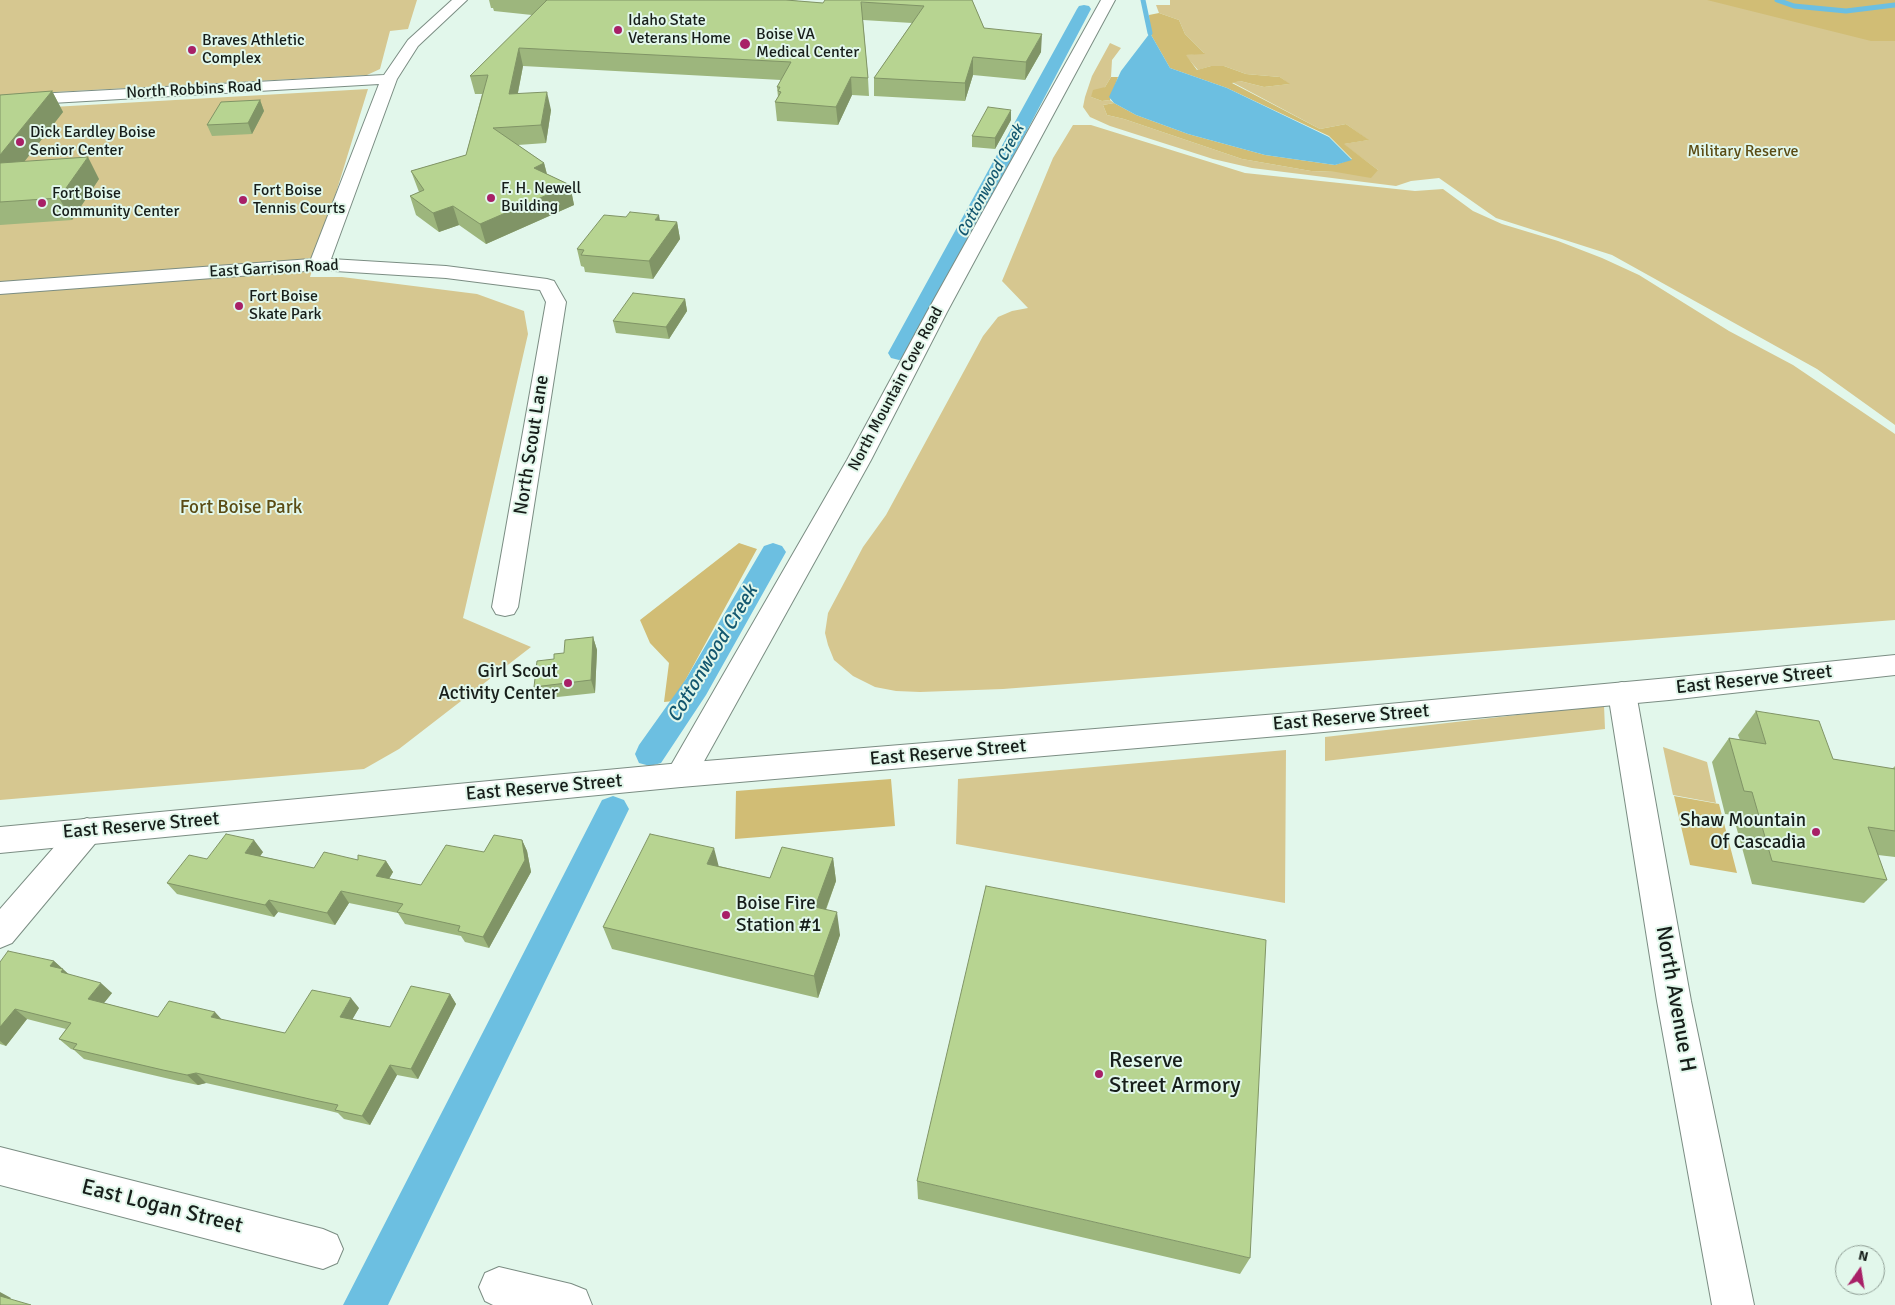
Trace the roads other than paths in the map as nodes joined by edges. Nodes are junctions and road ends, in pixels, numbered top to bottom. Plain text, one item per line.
1 (460, 0) edge
2 (1108, 0) edge
3 (389, 79) junction
4 (0, 101) edge
5 (319, 264) junction
6 (547, 285) joint
7 (0, 288) edge
8 (505, 606) dead end
9 (1895, 665) edge
10 (1622, 693) junction
11 (681, 776) junction
12 (87, 831) junction
13 (0, 840) edge
14 (0, 933) edge
15 (0, 1166) edge
16 (323, 1249) dead end
17 (499, 1287) dead end
18 (570, 1305) edge
19 (1734, 1305) edge

1 - 3 street
2 - 11 street, North Mountain Cove Road
3 - 4 street, North Robbins Road
3 - 5 street
5 - 6 street, East Garrison Road
5 - 7 street, East Garrison Road
6 - 8 street, North Scout Lane
9 - 10 street, East Reserve Street
10 - 11 street, East Reserve Street
10 - 19 street, North Avenue H
11 - 12 street, East Reserve Street
12 - 13 street, East Reserve Street
12 - 14 street
15 - 16 street, East Logan Street
17 - 18 street

